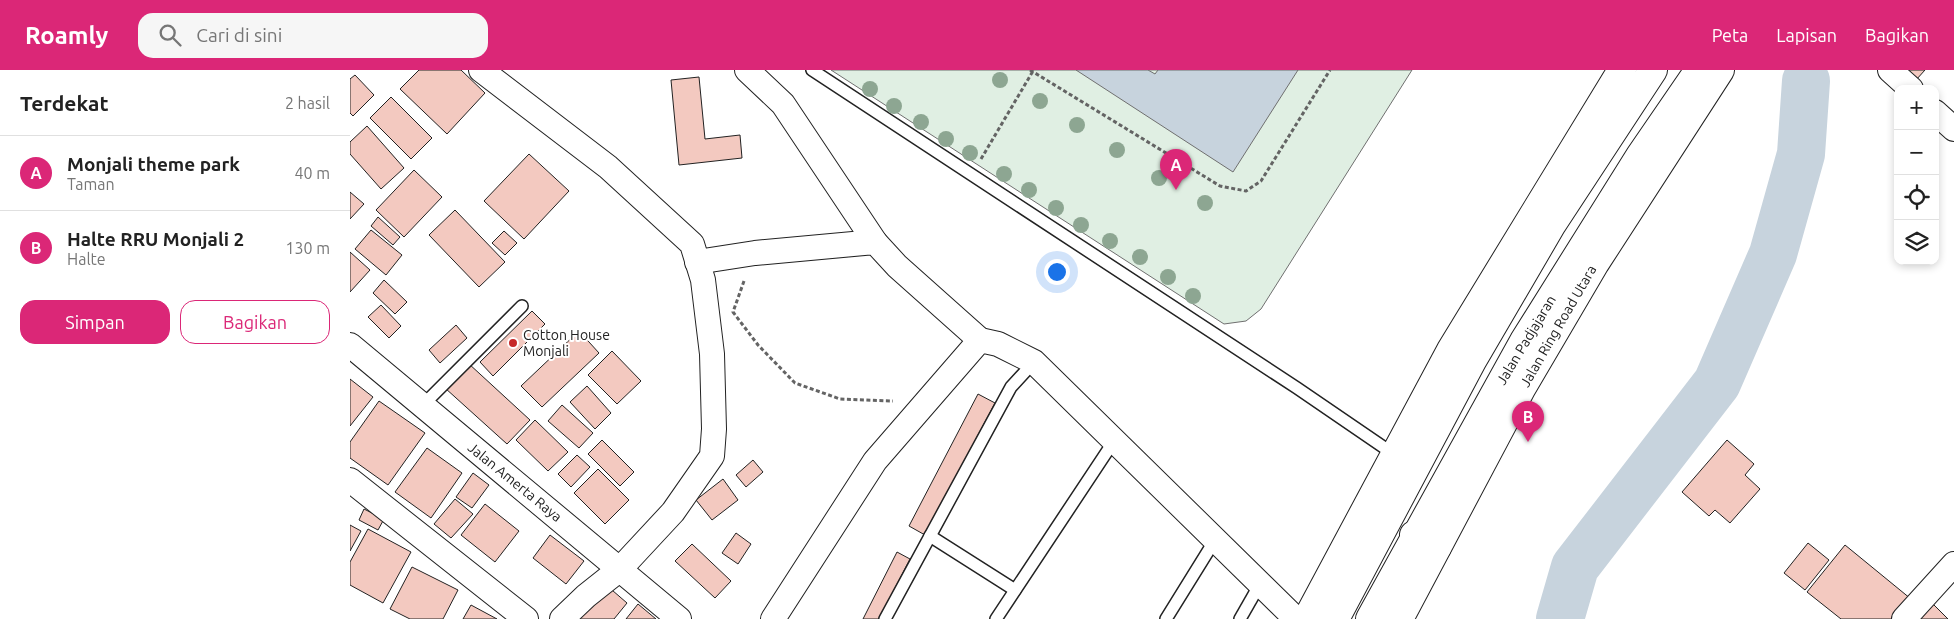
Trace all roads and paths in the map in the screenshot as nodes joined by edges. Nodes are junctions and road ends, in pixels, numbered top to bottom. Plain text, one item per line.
1 (481, 70) edge
2 (747, 70) edge
3 (812, 70) edge
4 (1330, 70) edge
5 (1622, 70) edge
6 (1653, 70) edge
7 (1698, 70) edge
8 (1720, 70) edge
9 (1890, 70) edge
10 (1032, 71) edge
11 (1907, 85) edge
12 (1939, 116) edge
13 (1954, 129) edge
14 (971, 176) junction
15 (874, 242) junction
16 (755, 253) junction
17 (698, 262) junction
18 (522, 306) dead end
19 (980, 340) junction
20 (350, 346) edge
21 (1034, 362) junction
22 (926, 402) junction
23 (422, 406) junction
24 (1114, 441) junction
25 (1404, 462) junction
26 (350, 480) edge
27 (930, 536) junction
28 (1215, 540) junction
29 (1426, 541) junction
30 (620, 569) junction
31 (1950, 579) edge
32 (1260, 584) junction
33 (1014, 590) junction
34 (526, 619) edge
35 (562, 619) edge
36 (679, 619) edge
37 (773, 619) edge
38 (885, 619) edge
39 (996, 619) edge
40 (1166, 619) edge
41 (1240, 619) edge
42 (1296, 619) edge
43 (1306, 619) edge
44 (1335, 619) edge
45 (1370, 619) edge
46 (1399, 619) edge
47 (1904, 619) edge

1 - 17 street
2 - 15 street
3 - 14 lane
4 - 10 path
5 - 25 main road
6 - 25 main road
7 - 29 main road, Jalan Padjajaran
8 - 29 main road, Jalan Ring Road Utara
9 - 11 street
10 - 14 path
12 - 13 street
14 - 25 lane
15 - 16 street
15 - 19 street
16 - 17 street
16 - 22 path
17 - 30 street
18 - 23 lane
19 - 21 street
19 - 22 street
20 - 23 street, Jalan Amerta Raya
21 - 24 street
21 - 27 lane
22 - 37 street
23 - 30 street, Jalan Amerta Raya
24 - 28 street
24 - 33 lane
25 - 43 main road
25 - 44 main road
26 - 34 street
27 - 33 lane
27 - 38 lane
28 - 32 street
28 - 40 lane
29 - 45 main road, Jalan Padjajaran
29 - 46 main road, Jalan Ring Road Utara
30 - 35 street
30 - 36 street, Jalan Amerta Raya
31 - 47 street
32 - 41 lane
32 - 42 street
33 - 39 lane

